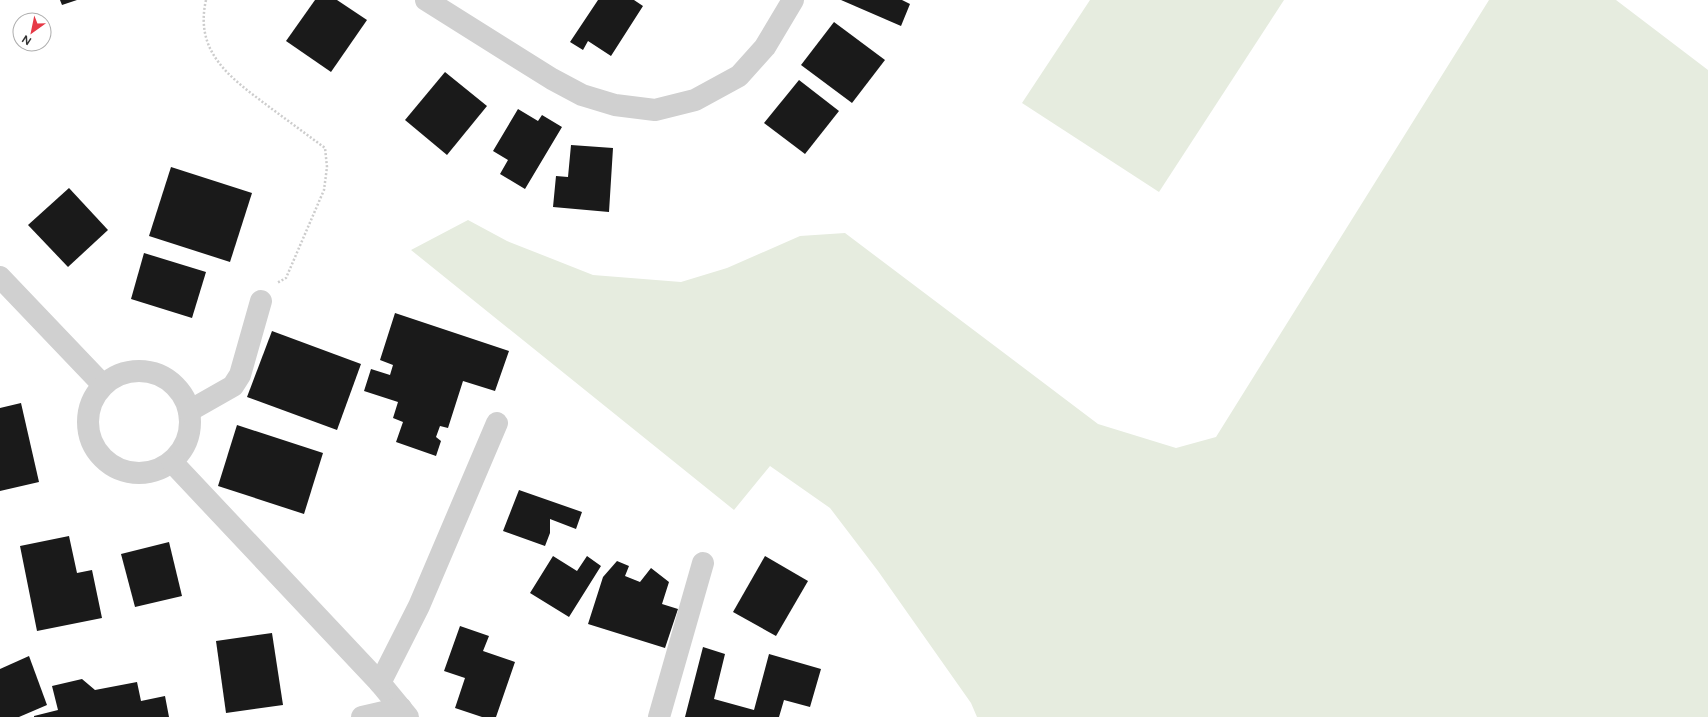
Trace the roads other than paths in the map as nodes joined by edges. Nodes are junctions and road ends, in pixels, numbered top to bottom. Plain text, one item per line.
1 (426, 0) edge
2 (793, 0) edge
3 (0, 277) edge
4 (261, 300) road end
5 (103, 385) junction
6 (189, 411) junction
7 (497, 423) dead end
8 (172, 462) junction
9 (703, 563) dead end
10 (380, 683) junction
11 (404, 713) edge
12 (362, 717) edge
13 (659, 717) edge

1 - 2 street
3 - 5 street
4 - 6 street
5 - 6 street
5 - 8 street
6 - 8 street
7 - 10 street
8 - 10 street
9 - 13 street
10 - 11 street
11 - 12 street

